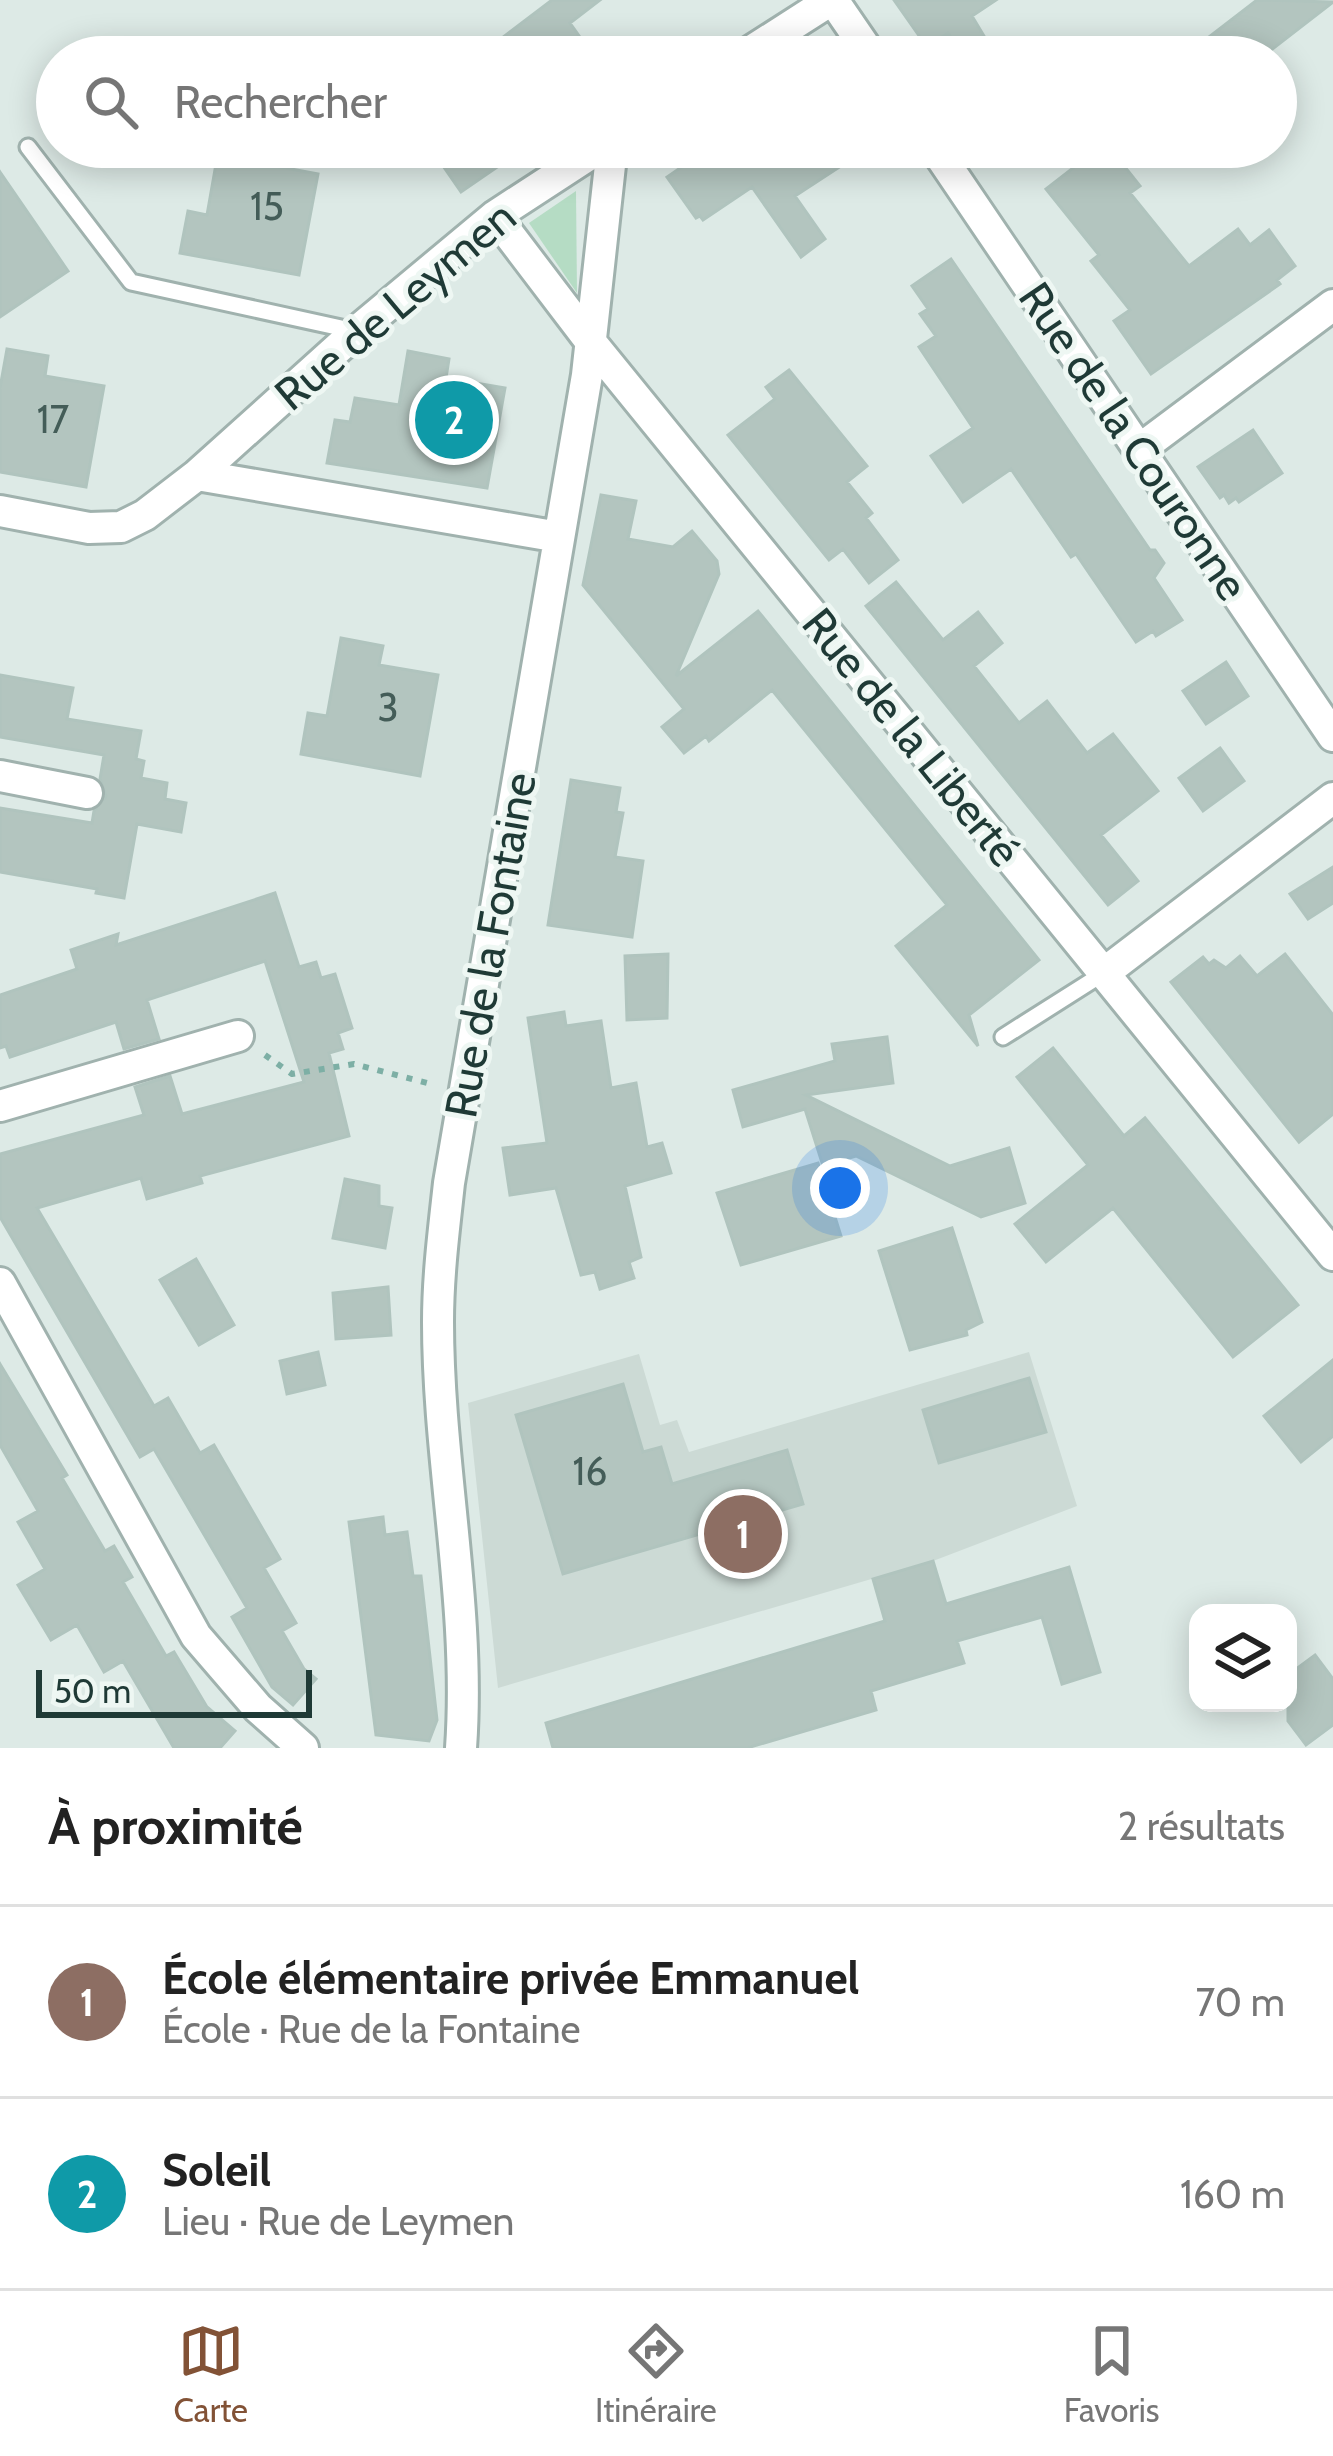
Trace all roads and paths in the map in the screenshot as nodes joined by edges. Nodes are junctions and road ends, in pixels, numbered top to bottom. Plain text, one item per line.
1 (832, 0) edge
2 (775, 36) edge
3 (857, 36) edge
4 (28, 147) dead end
5 (36, 158) edge
6 (44, 168) edge
7 (569, 168) edge
8 (609, 168) edge
9 (948, 168) edge
10 (495, 216) junction
11 (1333, 304) edge
12 (356, 331) junction
13 (590, 341) junction
14 (1140, 449) junction
15 (197, 475) junction
16 (0, 512) edge
17 (559, 537) junction
18 (1333, 736) edge
19 (0, 776) edge
20 (87, 793) dead end
21 (1333, 798) edge
22 (1104, 973) junction
23 (238, 1036) joint
24 (1003, 1037) dead end
25 (464, 1093) junction
26 (0, 1106) edge
27 (1333, 1255) edge
28 (0, 1283) edge
29 (303, 1748) edge
30 (461, 1748) edge

1 - 2 street
1 - 3 street
4 - 5 lane
6 - 12 lane
7 - 10 street, Rue de Leymen
8 - 13 street, Rue de la Fontaine
9 - 14 street, Rue de la Couronne
10 - 12 street, Rue de Leymen
10 - 13 street, Rue de la Liberté
11 - 14 street
12 - 15 street, Rue de Leymen
13 - 17 street, Rue de la Fontaine
13 - 22 street, Rue de la Liberté
14 - 18 street, Rue de la Couronne
15 - 16 street, Rue de Leymen
15 - 17 street
17 - 25 street, Rue de la Fontaine
19 - 20 street
21 - 22 street
22 - 24 lane
22 - 27 street, Rue de la Liberté
23 - 25 path
23 - 26 street
25 - 30 street, Rue de la Fontaine
28 - 29 street

